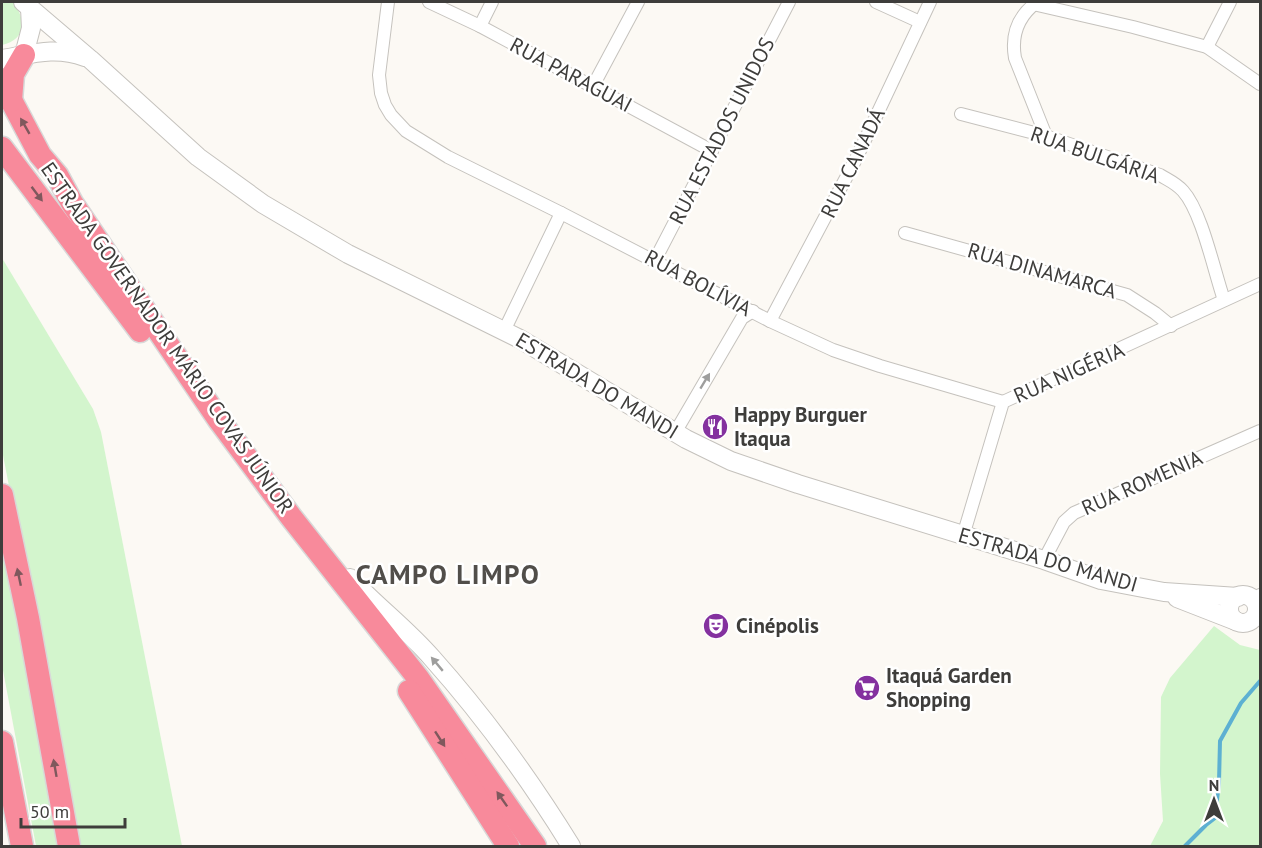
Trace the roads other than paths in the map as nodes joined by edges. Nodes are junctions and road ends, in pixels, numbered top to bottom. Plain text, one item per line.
1 (388, 2) edge
2 (429, 2) edge
3 (492, 2) edge
4 (638, 2) edge
5 (789, 2) edge
6 (876, 2) edge
7 (930, 2) edge
8 (1230, 2) edge
9 (1035, 3) edge
10 (26, 4) edge
11 (920, 22) junction
12 (480, 26) junction
13 (1207, 47) junction
14 (24, 55) junction
15 (2, 59) edge
16 (90, 59) junction
17 (1260, 84) edge
18 (593, 87) junction
19 (6, 92) edge
20 (961, 114) dead end
21 (1046, 136) junction
22 (2, 148) edge
23 (712, 151) junction
24 (561, 213) junction
25 (905, 233) dead end
26 (655, 260) junction
27 (1260, 284) edge
28 (1224, 300) junction
29 (753, 311) junction
30 (770, 321) junction
31 (1172, 326) junction
32 (504, 330) junction
33 (1003, 402) junction
34 (676, 431) junction
35 (1260, 431) edge
36 (2, 495) edge
37 (291, 517) junction
38 (963, 536) junction
39 (1044, 560) junction
40 (1164, 592) junction
41 (1254, 599) edge
42 (1247, 623) edge
43 (2, 742) edge
44 (22, 846) edge
45 (69, 846) edge
46 (508, 846) edge
47 (535, 846) edge
48 (572, 846) edge

1 - 24 street, RUA BOLÍVIA
2 - 12 street, RUA PARAGUAI
3 - 12 street
4 - 18 street
5 - 23 street, RUA ESTADOS UNIDOS
6 - 11 street
7 - 11 street, RUA CANADÁ
8 - 13 street
9 - 13 street
9 - 21 street
10 - 14 main road
10 - 16 main road, ESTRADA DO MANDI
11 - 30 street, RUA CANADÁ
12 - 18 street, RUA PARAGUAI
13 - 17 street
14 - 15 main road, ESTRADA DO MANDI
14 - 16 main road, ESTRADA DO MANDI
14 - 19 highway
16 - 32 main road, ESTRADA DO MANDI
18 - 23 street, RUA PARAGUAI
37 -> 19 highway, ESTRADA GOVERNADOR MÁRIO COVAS JÚNIOR
20 - 21 street, RUA BULGÁRIA
21 - 28 street, RUA BULGÁRIA
22 -> 46 highway, ESTRADA GOVERNADOR MÁRIO COVAS JÚNIOR
23 - 26 street, RUA ESTADOS UNIDOS
24 - 26 street, RUA BOLÍVIA
24 - 32 street
25 - 31 street, RUA DINAMARCA
26 - 29 street, RUA BOLÍVIA
27 - 28 street, RUA NIGÉRIA
28 - 31 street, RUA NIGÉRIA
29 - 30 street, RUA BOLÍVIA
34 -> 29 street
30 - 33 street, RUA BOLÍVIA
31 - 33 street, RUA NIGÉRIA
32 - 34 main road, ESTRADA DO MANDI
33 - 38 street, RUA NIGÉRIA
34 - 38 main road, ESTRADA DO MANDI
35 - 39 street, RUA ROMENIA
45 -> 36 highway
47 -> 37 highway, ESTRADA GOVERNADOR MÁRIO COVAS JÚNIOR
48 -> 37 main road
38 - 39 main road, ESTRADA DO MANDI
39 - 40 main road, ESTRADA DO MANDI
40 - 41 main road, ESTRADA DO MANDI
40 - 42 main road, ESTRADA DO MANDI
41 - 42 main road
43 - 44 highway

